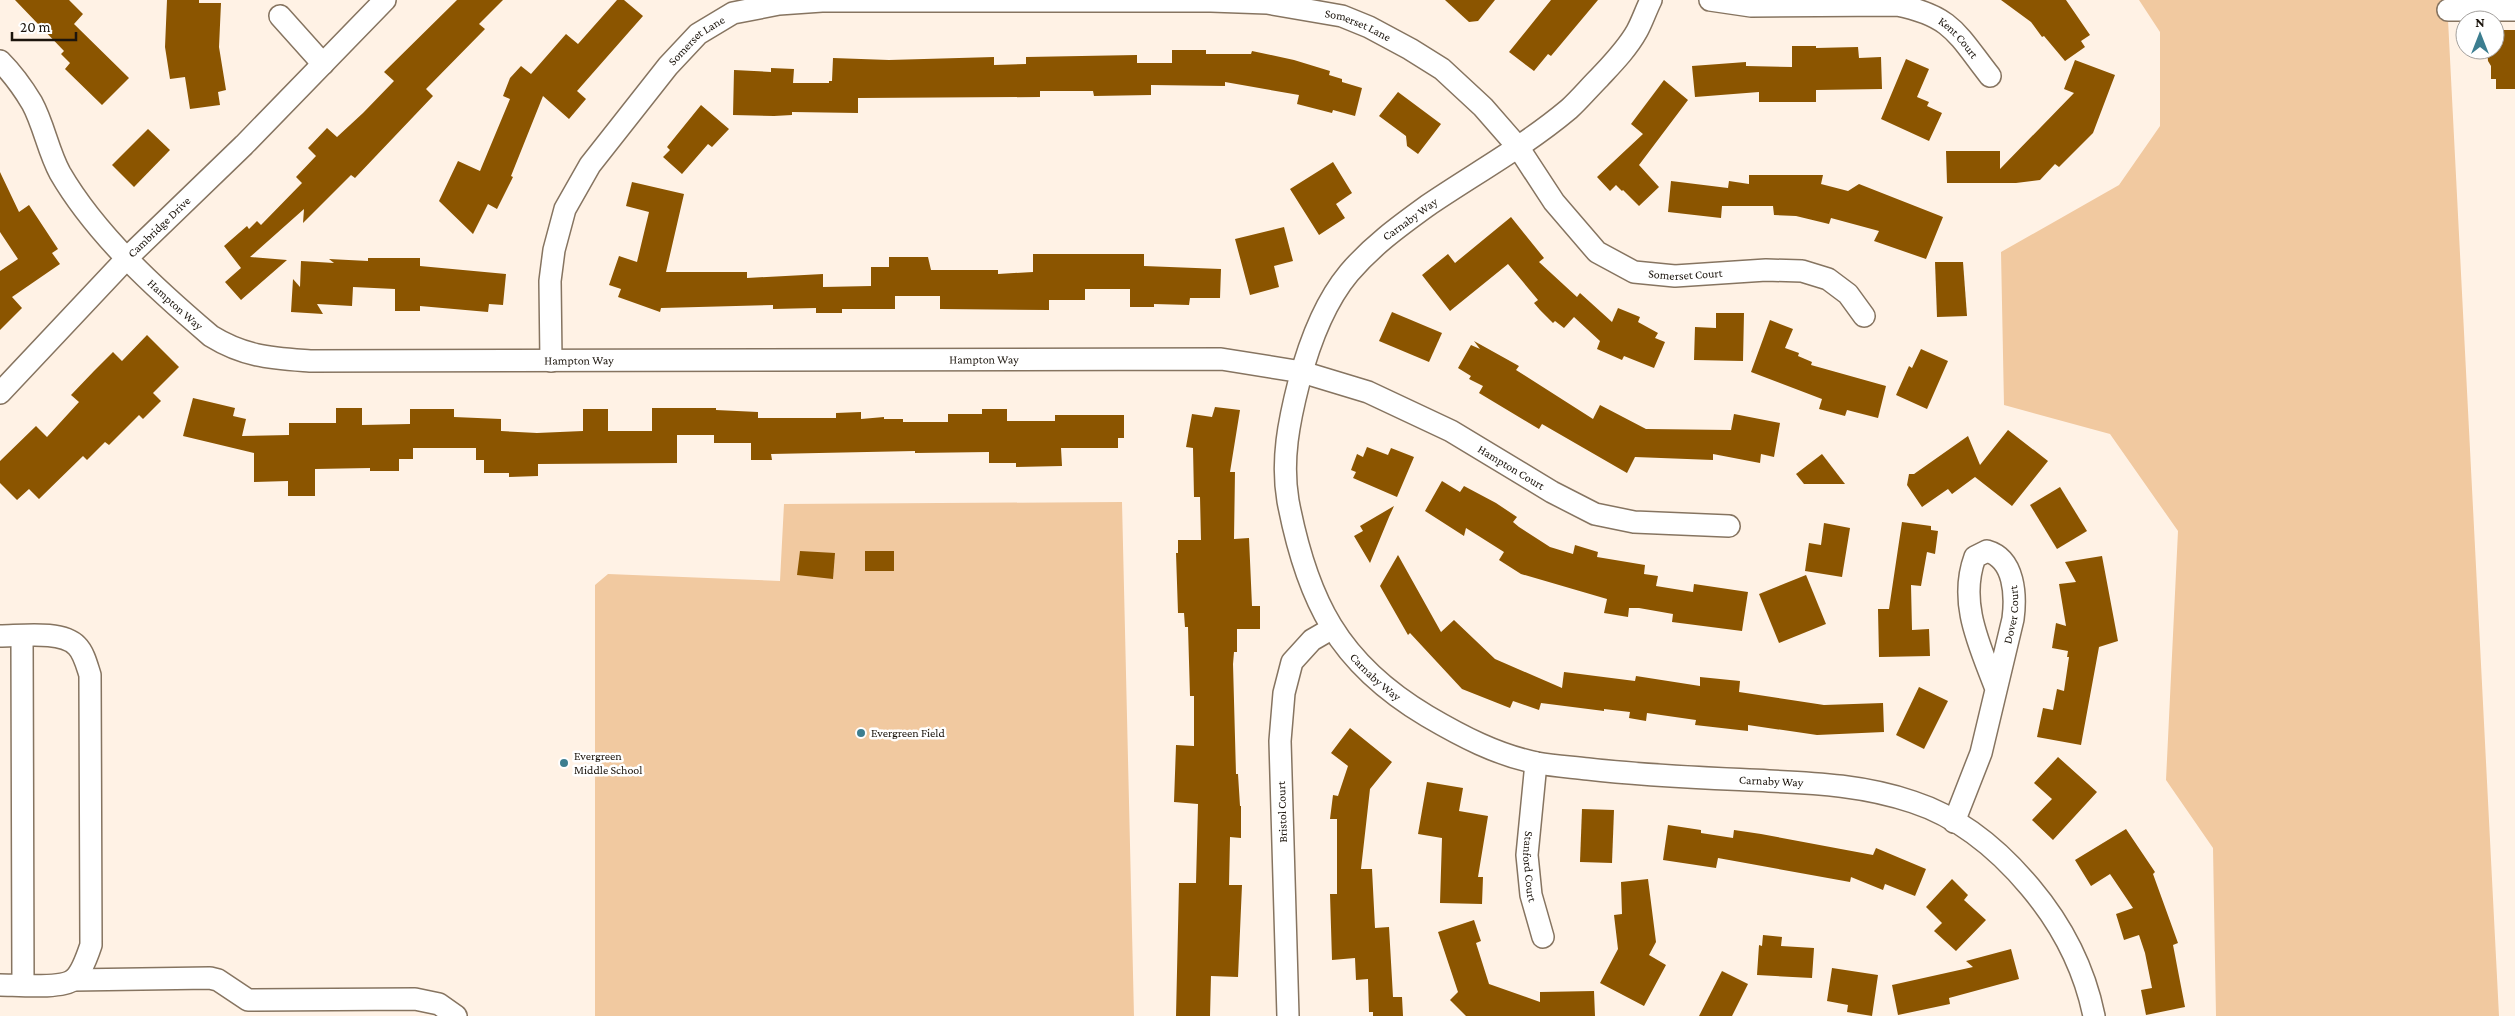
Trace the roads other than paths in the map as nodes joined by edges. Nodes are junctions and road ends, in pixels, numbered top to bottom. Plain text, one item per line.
1 (385, 0) edge
2 (1651, 0) edge
3 (1710, 0) edge
4 (2448, 10) dead end
5 (2515, 10) edge
6 (280, 16) dead end
7 (0, 61) edge
8 (323, 64) junction
9 (1990, 76) dead end
10 (1518, 147) junction
11 (128, 257) junction
12 (1864, 316) dead end
13 (551, 361) junction
14 (1302, 372) junction
15 (0, 393) edge
16 (1729, 526) dead end
17 (1331, 629) junction
18 (0, 636) edge
19 (22, 636) junction
20 (1996, 689) junction
21 (1536, 763) junction
22 (1954, 822) junction
23 (1543, 938) dead end
24 (74, 980) junction
25 (23, 984) junction
26 (0, 985) edge
27 (456, 1016) edge
28 (1288, 1016) edge
29 (2094, 1016) edge

1 - 8 street, Cambridge Drive
2 - 10 street, Carnaby Way
3 - 9 street, Kent Court
4 - 5 street
6 - 8 street
7 - 11 street, Hampton Way
8 - 11 street, Cambridge Drive
10 - 12 street, Somerset Court
10 - 13 street, Somerset Lane
10 - 14 street, Carnaby Way
11 - 13 street, Hampton Way
11 - 15 street, Cambridge Drive
13 - 14 street, Hampton Way
14 - 16 street, Hampton Court
14 - 17 street, Carnaby Way
17 - 21 street, Carnaby Way
17 - 28 street, Bristol Court
18 - 19 street
19 - 24 street
19 - 25 street
20 - 20 street, Dover Court
20 - 22 street, Dover Court
21 - 22 street, Carnaby Way
21 - 23 street, Stanford Court
22 - 29 street, Carnaby Way
24 - 25 street
24 - 27 street
25 - 26 street

